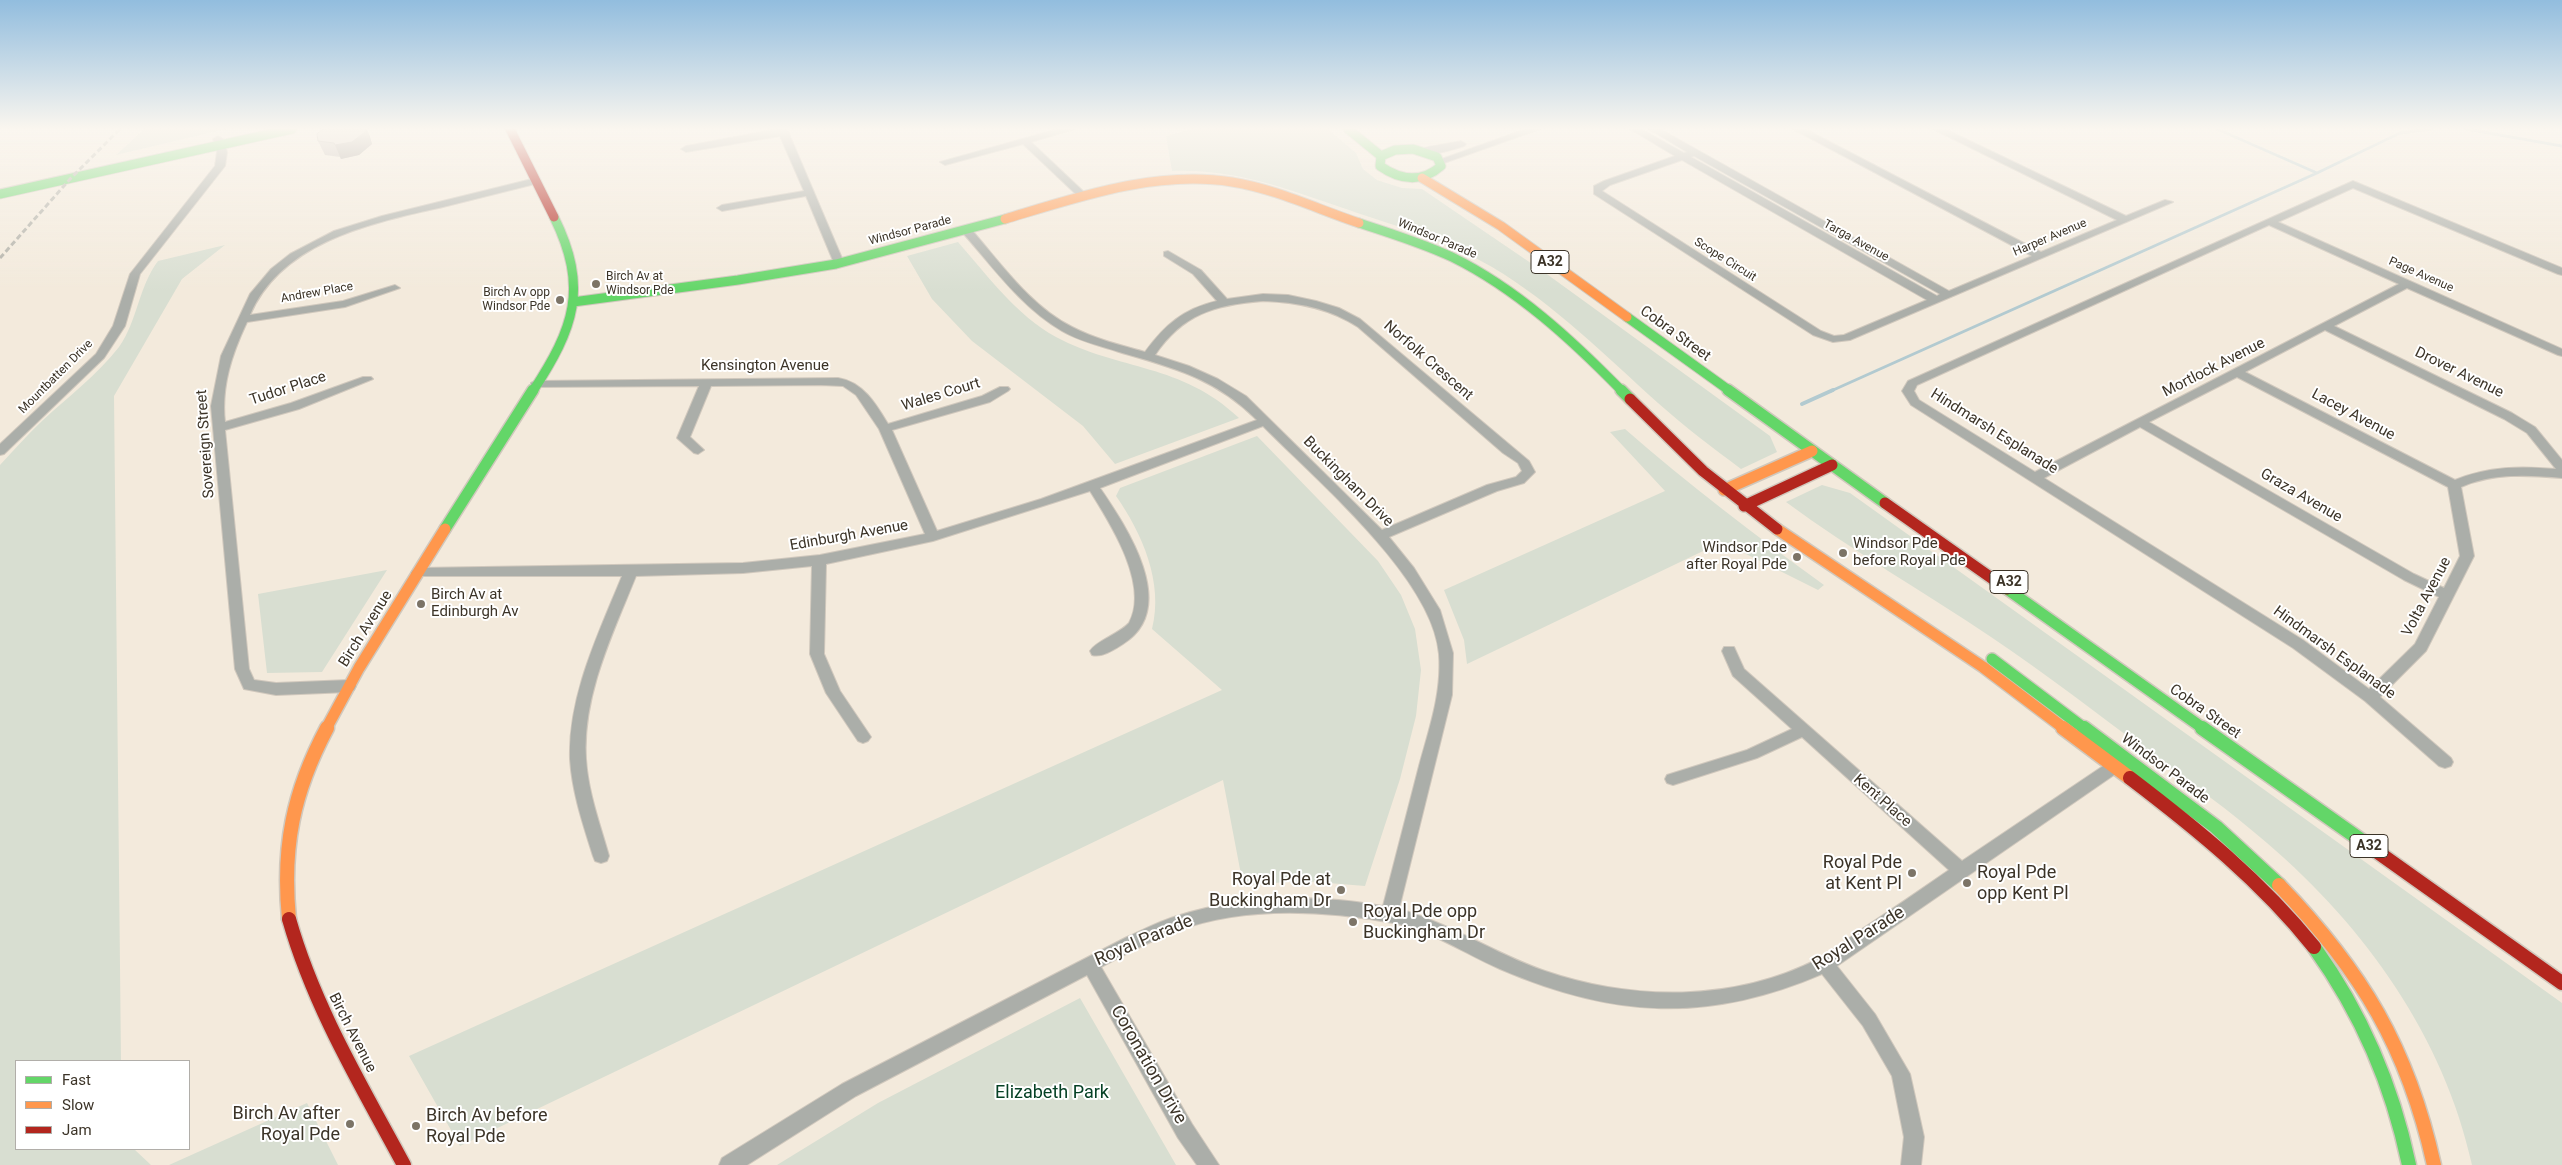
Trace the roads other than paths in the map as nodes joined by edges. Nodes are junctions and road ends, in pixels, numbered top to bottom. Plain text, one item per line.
1 (48, 183) edge
2 (206, 183) edge
3 (527, 183) edge
4 (537, 183) edge
5 (806, 183) edge
6 (1069, 183) edge
7 (1138, 183) edge
8 (1234, 183) edge
9 (1431, 183) edge
10 (1457, 183) edge
11 (1605, 183) edge
12 (1731, 183) edge
13 (1746, 183) edge
14 (1901, 183) edge
15 (2050, 183) edge
16 (810, 193) junction
17 (0, 194) edge
18 (1083, 196) junction
19 (2168, 202) dead end
20 (722, 208) dead end
21 (2126, 220) junction
22 (2270, 222) junction
23 (1501, 226) junction
24 (966, 230) junction
25 (1168, 254) dead end
26 (2041, 256) junction
27 (839, 263) junction
28 (2562, 272) edge
29 (2406, 284) junction
30 (395, 288) dead end
31 (1942, 298) junction
32 (573, 302) junction
33 (1224, 302) junction
34 (243, 319) junction
35 (2327, 326) junction
36 (2562, 353) edge
37 (1148, 356) junction
38 (2238, 373) junction
39 (367, 379) dead end
40 (707, 382) junction
41 (535, 385) junction
42 (1004, 389) dead end
43 (1266, 421) junction
44 (2140, 422) junction
45 (219, 428) junction
46 (886, 428) junction
47 (1676, 446) junction
48 (698, 450) dead end
49 (0, 451) edge
50 (1812, 451) junction
51 (1832, 466) junction
52 (2562, 468) edge
53 (2562, 474) edge
54 (2035, 477) junction
55 (1737, 484) junction
56 (2454, 485) junction
57 (1093, 486) junction
58 (1724, 490) junction
59 (1758, 500) junction
60 (1744, 506) junction
61 (1380, 536) junction
62 (933, 537) junction
63 (819, 560) junction
64 (630, 571) junction
65 (418, 573) junction
66 (2448, 595) junction
67 (1923, 612) dead end
68 (1097, 651) dead end
69 (1729, 651) dead end
70 (1986, 654) dead end
71 (349, 686) junction
72 (2370, 697) junction
73 (1801, 731) junction
74 (863, 737) dead end
75 (2445, 762) dead end
76 (2120, 763) junction
77 (1673, 779) dead end
78 (601, 856) dead end
79 (1962, 871) junction
80 (1389, 915) junction
81 (1090, 964) junction
82 (1825, 964) junction
83 (2562, 969) edge
84 (2562, 983) edge
85 (404, 1165) edge
86 (729, 1165) edge
87 (1209, 1165) edge
88 (1911, 1165) edge
89 (2409, 1165) edge
90 (2434, 1165) edge

1 - 17 main road
2 - 49 street, Mountbatten Drive
3 - 34 street, Sovereign Street
4 - 32 main road, Birch Avenue
5 - 16 street
6 - 18 street
7 - 18 main road, Windsor Parade
8 - 47 main road, Windsor Parade
9 - 23 main road, Cobra Street / A32
10 - 23 main road, Cobra Street / A32
11 - 31 street, Scope Circuit
12 - 31 street, Targa Avenue
13 - 31 street, Targa Avenue
14 - 26 street
15 - 21 street
16 - 20 street
16 - 27 street
18 - 24 main road, Windsor Parade
19 - 21 street, Harper Avenue
21 - 26 street, Harper Avenue
22 - 28 street, Hindmarsh Esplanade
22 - 29 street, Page Avenue
22 - 54 street, Hindmarsh Esplanade
23 - 50 main road, Cobra Street / A32
24 - 27 main road, Windsor Parade
24 - 37 street, Buckingham Drive
25 - 33 street
26 - 31 street, Harper Avenue
27 - 32 main road, Windsor Parade
29 - 35 street, Mortlock Avenue
29 - 36 street, Page Avenue
30 - 34 street, Andrew Place
32 - 41 main road, Birch Avenue
33 - 37 street, Norfolk Crescent
33 - 61 street, Norfolk Crescent
34 - 45 street, Sovereign Street
35 - 38 street, Mortlock Avenue
35 - 52 street, Drover Avenue
37 - 43 street, Buckingham Drive
38 - 44 street, Mortlock Avenue
38 - 56 street, Lacey Avenue
39 - 45 street, Tudor Place
40 - 41 street, Kensington Avenue
40 - 46 street, Kensington Avenue
40 - 48 street
41 - 65 main road, Birch Avenue
42 - 46 street, Wales Court
43 - 57 street, Edinburgh Avenue
43 - 61 street, Buckingham Drive
44 - 54 street, Mortlock Avenue
44 - 66 street, Graza Avenue
45 - 71 street, Sovereign Street
46 - 62 street, Kensington Avenue
47 - 55 main road, Windsor Parade
47 - 58 main road, Windsor Parade
50 - 51 main road, Cobra Street / A32
50 - 55 main road
51 - 59 main road
51 - 83 main road, Cobra Street / A32
51 - 84 main road, Cobra Street / A32
53 - 56 street
54 - 72 street, Hindmarsh Esplanade
55 - 58 main road
55 - 59 main road, Windsor Parade
56 - 66 street, Volta Avenue
57 - 62 street, Edinburgh Avenue
57 - 68 street
58 - 60 main road, Windsor Parade
59 - 60 main road
59 - 67 main road, Windsor Parade
60 - 76 main road, Windsor Parade
61 - 80 street, Buckingham Drive
62 - 63 street, Edinburgh Avenue
63 - 64 street, Edinburgh Avenue
63 - 74 street
64 - 65 street, Edinburgh Avenue
64 - 78 street
65 - 71 main road, Birch Avenue
66 - 72 street, Volta Avenue
69 - 73 street, Kent Place
70 - 76 main road, Windsor Parade
71 - 85 main road, Birch Avenue
72 - 75 street, Hindmarsh Esplanade
73 - 77 street
73 - 79 street, Kent Place
76 - 79 street, Royal Parade
76 - 89 main road, Windsor Parade
76 - 90 main road, Windsor Parade
79 - 82 street, Royal Parade
80 - 81 street, Royal Parade
80 - 82 street, Royal Parade
81 - 86 street, Royal Parade
81 - 87 street, Coronation Drive
82 - 88 street

